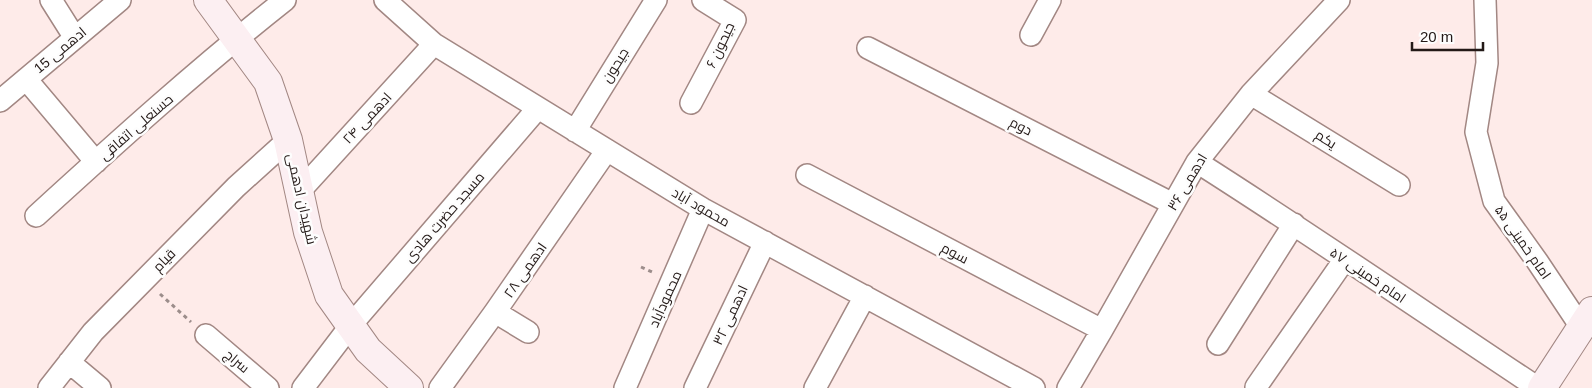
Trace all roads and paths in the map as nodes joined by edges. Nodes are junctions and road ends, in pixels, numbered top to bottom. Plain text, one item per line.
1 (51, 0) edge
2 (120, 0) edge
3 (208, 0) edge
4 (285, 0) edge
5 (385, 0) edge
6 (656, 0) edge
7 (703, 0) edge
8 (1050, 0) edge
9 (1339, 0) edge
10 (1484, 0) edge
11 (1031, 35) dead end
12 (75, 38) junction
13 (237, 38) junction
14 (434, 44) junction
15 (868, 48) dead end
16 (26, 79) junction
17 (1251, 94) junction
18 (0, 101) edge
19 (691, 103) dead end
20 (538, 108) junction
21 (575, 130) junction
22 (288, 140) junction
23 (608, 150) junction
24 (96, 162) junction
25 (1197, 162) junction
26 (807, 175) dead end
27 (1399, 185) dead end
28 (299, 192) junction
29 (1173, 204) junction
30 (703, 209) junction
31 (36, 216) dead end
32 (1294, 224) junction
33 (765, 242) junction
34 (1344, 259) junction
35 (144, 281) junction
36 (865, 296) junction
37 (496, 312) junction
38 (1587, 319) edge
39 (351, 325) junction
40 (1102, 330) junction
41 (528, 332) dead end
42 (206, 335) joint
43 (1218, 344) dead end
44 (69, 362) junction
45 (1256, 387) dead end
46 (49, 388) edge
47 (100, 388) edge
48 (268, 388) edge
49 (303, 388) edge
50 (409, 388) edge
51 (440, 388) edge
52 (625, 388) edge
53 (695, 388) edge
54 (815, 388) edge
55 (1034, 388) edge
56 (1068, 388) edge
57 (1540, 388) edge

1 - 12 street
2 - 12 street, ادهمی 15
3 - 13 street, شهیدان ادهمی
4 - 13 street, حسنعلی اتفاقی
5 - 14 street, محمود آباد
6 - 21 street, جیحون
7 - 19 street, جیحون ۶
8 - 11 street
9 - 17 street, ادهمی ۳۶
10 - 38 street, امام خمینی ۵۵
12 - 16 street, ادهمی 15
13 - 22 street, شهیدان ادهمی
13 - 24 street, حسنعلی اتفاقی
14 - 20 street, محمود آباد
14 - 28 street, ادهمی ۲۴
15 - 29 street, دوم
16 - 18 street, ادهمی 15
16 - 24 street
17 - 25 street, ادهمی ۳۶
17 - 27 street, یکم
20 - 21 street, محمود آباد
20 - 39 street, مسجد حضرت هادی
21 - 23 street, محمود آباد
22 - 28 street, شهیدان ادهمی
22 - 35 street, قیام
23 - 30 street, محمود آباد
23 - 37 street, ادهمی ۲۸
24 - 31 street, حسنعلی اتفاقی
25 - 29 street, ادهمی ۳۶
25 - 32 street, امام خمینی ۵۷
26 - 40 street, سوم
28 - 39 street, شهیدان ادهمی
29 - 40 street, ادهمی ۳۶
30 - 33 street, محمود آباد
30 - 52 street, محمودآباد
32 - 34 street, امام خمینی ۵۷
32 - 43 street
33 - 36 street, محمود آباد
33 - 53 street, ادهمی ۳۲
34 - 45 street
34 - 57 street, امام خمینی ۵۷
35 - 42 path
35 - 44 street, قیام
36 - 54 street
36 - 55 street, محمود آباد
37 - 41 street
37 - 51 street, ادهمی ۲۸
38 - 57 street
39 - 49 street, مسجد حضرت هادی
39 - 50 street, شهیدان ادهمی
40 - 56 street, ادهمی ۳۶
42 - 48 street, سراج
44 - 46 street, قیام
44 - 47 street

